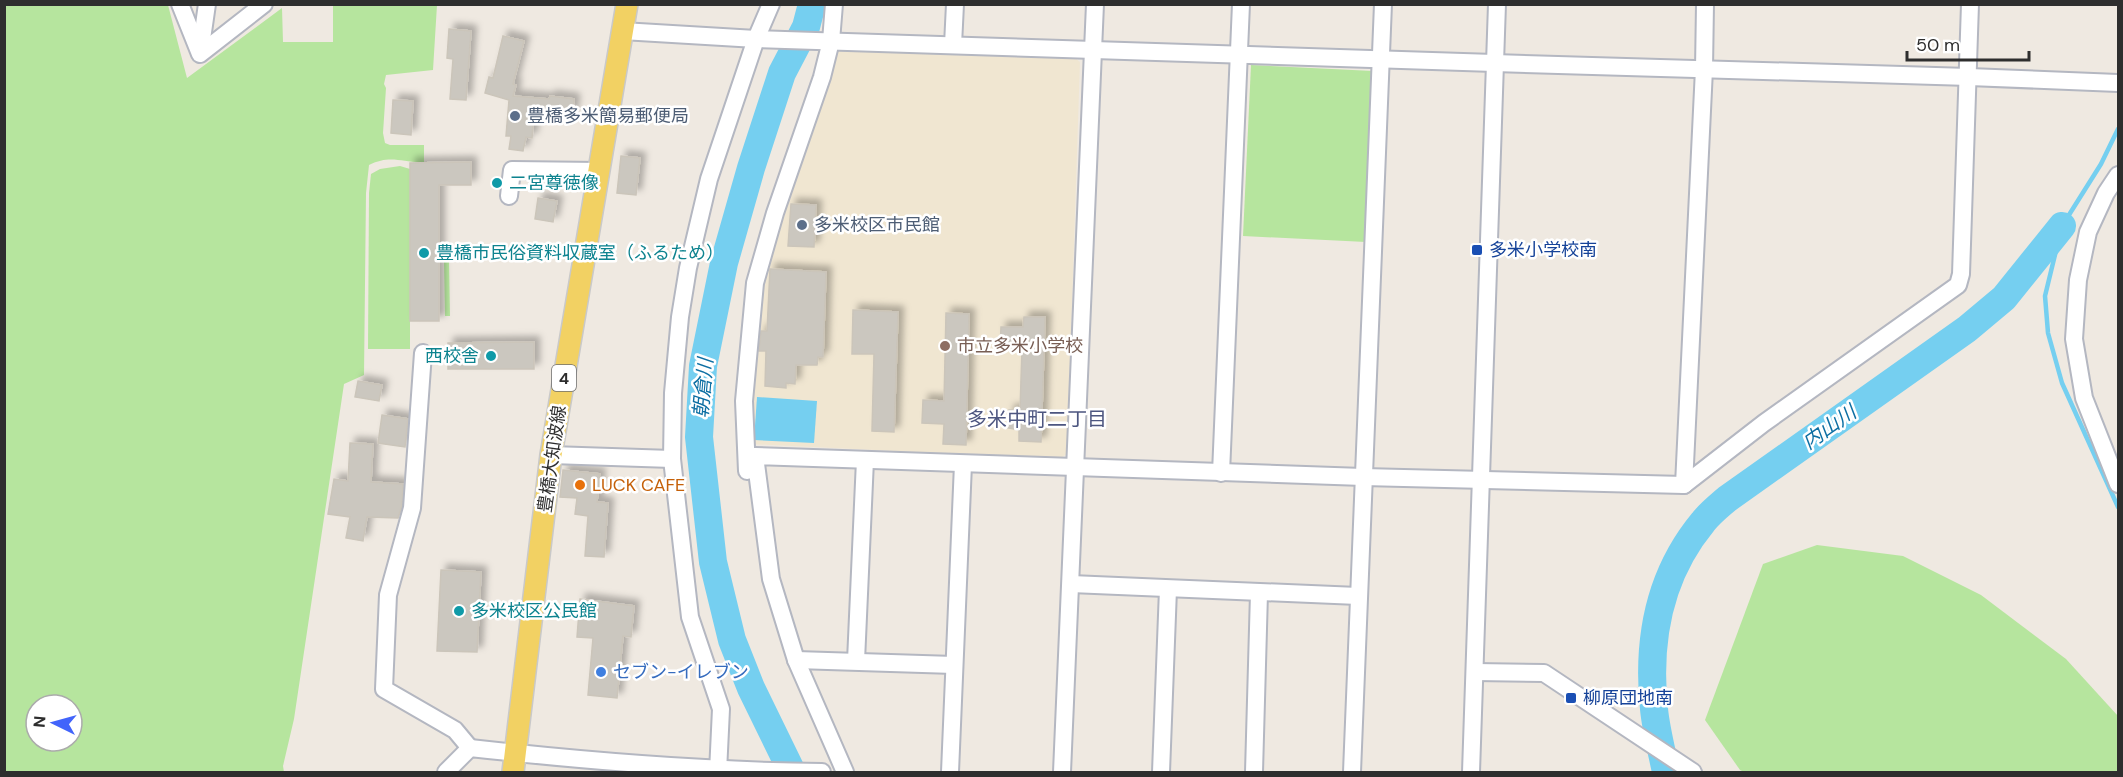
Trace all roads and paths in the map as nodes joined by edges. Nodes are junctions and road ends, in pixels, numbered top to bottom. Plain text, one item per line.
1 (180, 4) edge
2 (207, 4) edge
3 (264, 4) edge
4 (627, 4) edge
5 (771, 4) edge
6 (834, 4) edge
7 (955, 4) edge
8 (1095, 4) edge
9 (1241, 4) edge
10 (1383, 4) edge
11 (1497, 4) edge
12 (1705, 4) edge
13 (1970, 4) edge
14 (622, 31) junction
15 (762, 39) junction
16 (828, 41) junction
17 (953, 45) junction
18 (1093, 50) junction
19 (200, 54) junction
20 (1239, 55) junction
21 (1381, 60) junction
22 (1494, 63) junction
23 (1704, 69) junction
24 (1969, 77) junction
25 (2118, 83) edge
26 (599, 171) junction
27 (2118, 175) edge
28 (509, 196) dead end
29 (423, 353) dead end
30 (551, 455) junction
31 (672, 459) junction
32 (865, 460) junction
33 (963, 464) junction
34 (1075, 468) junction
35 (1221, 473) junction
36 (1363, 477) junction
37 (1481, 481) junction
38 (2118, 484) edge
39 (1684, 485) junction
40 (771, 579) junction
41 (1071, 584) junction
42 (1168, 589) junction
43 (1259, 593) junction
44 (1358, 597) junction
45 (796, 660) junction
46 (856, 661) junction
47 (954, 665) junction
48 (1475, 672) junction
49 (470, 748) junction
50 (514, 763) edge
51 (635, 768) edge
52 (1687, 769) edge
53 (718, 771) edge
54 (762, 771) edge
55 (446, 772) edge
56 (822, 772) edge
57 (845, 772) edge
58 (950, 772) edge
59 (1062, 772) edge
60 (1161, 772) edge
61 (1254, 772) edge
62 (1352, 772) edge
63 (1471, 772) edge

1 - 19 street
2 - 19 street
3 - 19 street
4 - 14 main road, 豊橋大知波線 / 4
5 - 15 street
6 - 16 street
7 - 17 street
8 - 18 street
9 - 20 street
10 - 21 street
11 - 22 street
12 - 23 street
13 - 24 street
14 - 15 street
14 - 26 main road, 豊橋大知波線 / 4
15 - 16 street
15 - 31 street
16 - 17 street
16 - 40 street
17 - 18 street
18 - 20 street
18 - 34 street
20 - 21 street
20 - 35 street
21 - 22 street
21 - 36 street
22 - 23 street
22 - 37 street
23 - 24 street
23 - 39 street
24 - 25 street
24 - 39 street
26 - 28 street
26 - 30 main road, 豊橋大知波線 / 4
27 - 38 street
29 - 49 street
30 - 31 street
30 - 50 main road, 豊橋大知波線 / 4
31 - 53 street
32 - 33 street
32 - 40 street
32 - 46 street
33 - 34 street
33 - 47 street
34 - 35 street
34 - 41 street
35 - 36 street
36 - 37 street
36 - 44 street
37 - 39 street
37 - 48 street
40 - 45 street
41 - 42 street
41 - 59 street
42 - 43 street
42 - 60 street
43 - 44 street
43 - 61 street
44 - 62 street
45 - 46 street
45 - 57 street
46 - 47 street
47 - 58 street
48 - 52 street
48 - 63 street
49 - 50 street
49 - 55 street
50 - 51 street
51 - 53 street
53 - 54 street
54 - 56 street

